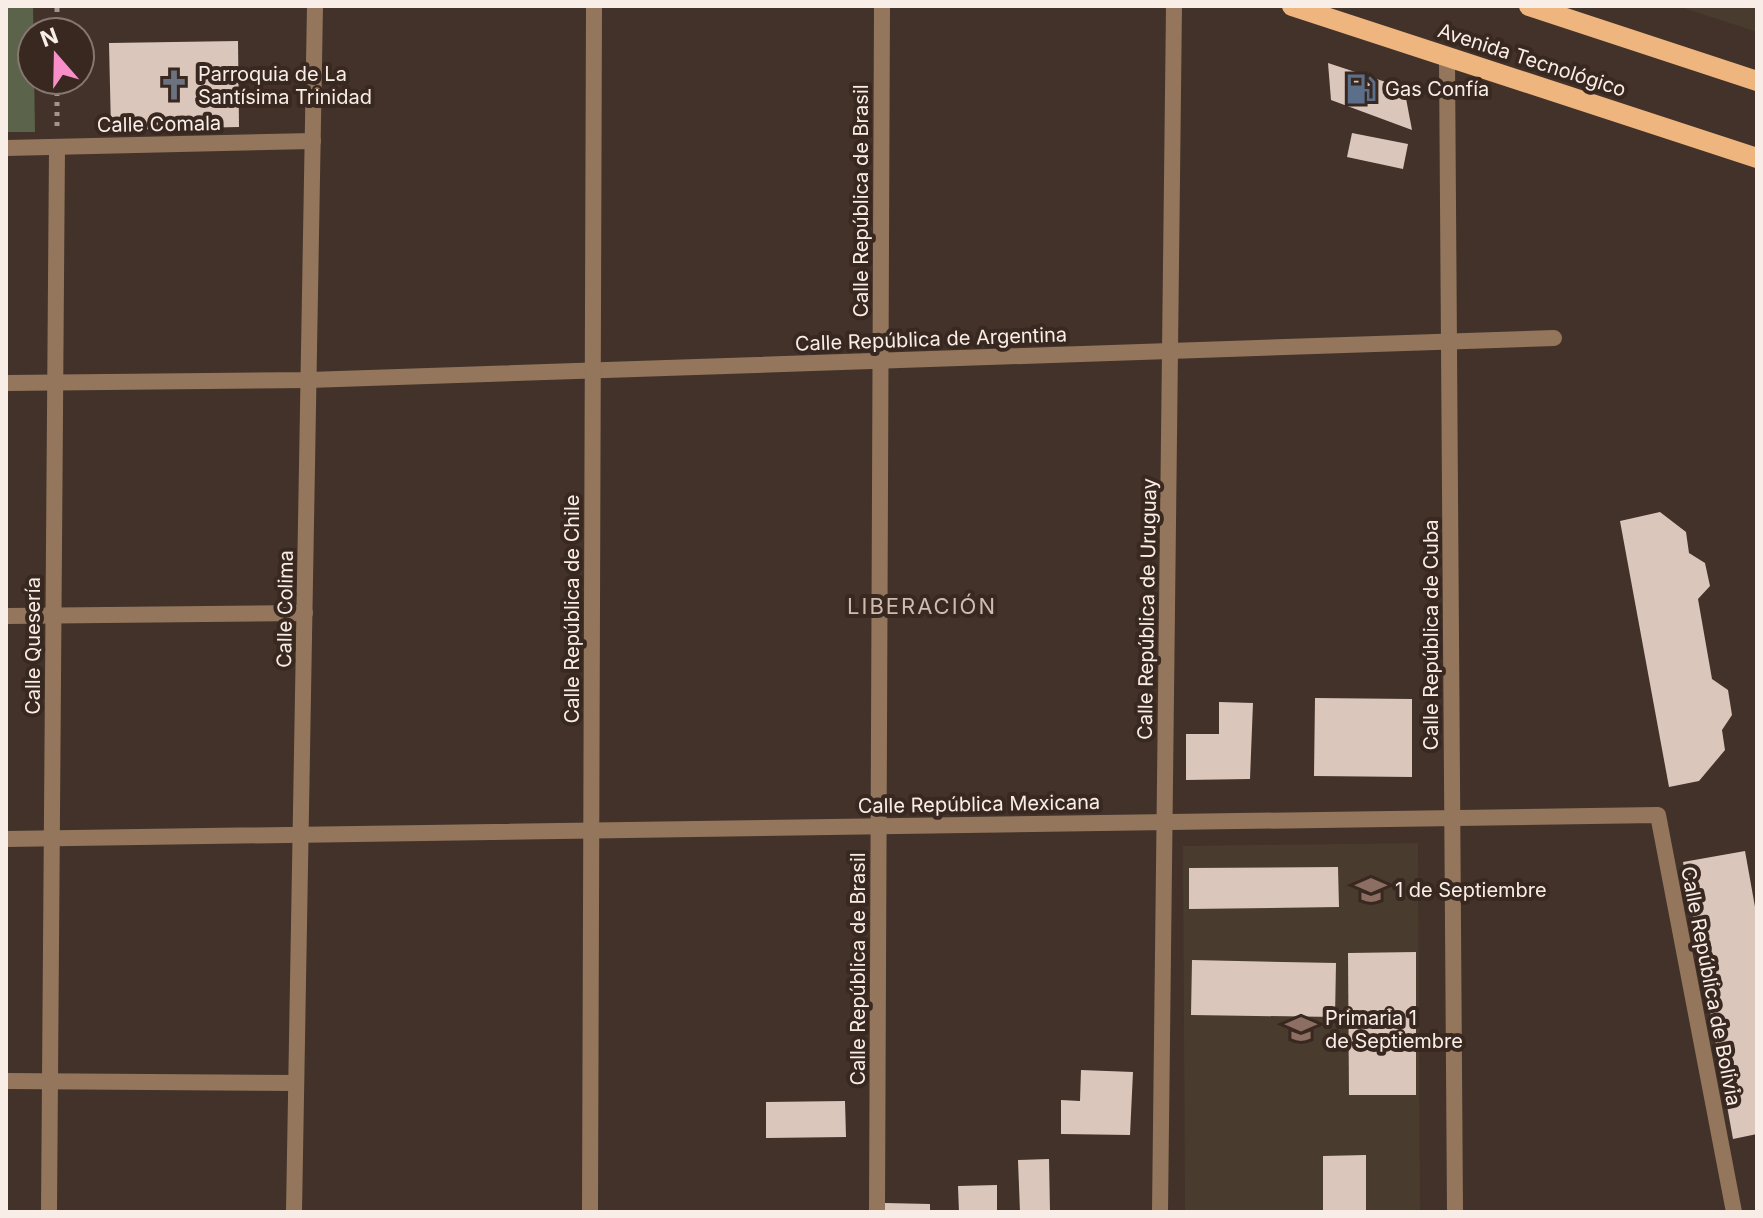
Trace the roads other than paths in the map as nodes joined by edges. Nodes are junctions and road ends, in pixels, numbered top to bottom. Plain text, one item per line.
1 (315, 6) edge
2 (594, 6) edge
3 (882, 6) edge
4 (1174, 6) edge
5 (1292, 6) edge
6 (1529, 6) edge
7 (1447, 59) junction
8 (1757, 81) edge
9 (313, 141) junction
10 (57, 147) junction
11 (6, 148) edge
12 (1757, 158) edge
13 (1554, 338) dead end
14 (1449, 341) junction
15 (1170, 351) junction
16 (880, 360) junction
17 (592, 371) junction
18 (309, 380) junction
19 (6, 383) edge
20 (55, 383) junction
21 (305, 613) junction
22 (6, 616) edge
23 (53, 616) junction
24 (1658, 815) joint
25 (1452, 818) junction
26 (1165, 822) junction
27 (879, 826) junction
28 (591, 830) junction
29 (301, 834) junction
30 (52, 838) junction
31 (6, 839) edge
32 (6, 1081) edge
33 (50, 1081) junction
34 (296, 1083) junction
35 (49, 1212) edge
36 (294, 1212) edge
37 (590, 1212) edge
38 (877, 1212) edge
39 (1160, 1212) edge
40 (1455, 1212) edge
41 (1734, 1212) edge

1 - 9 street, Calle Colima
2 - 17 street, Calle República de Chile
3 - 16 street, Calle República de Brasil
4 - 15 street, Calle República de Uruguay
5 - 7 main road, Avenida Tecnológico
6 - 8 main road
7 - 12 main road, Avenida Tecnológico
7 - 14 street, Calle República de Cuba
9 - 10 street, Calle Comala
9 - 18 street, Calle Colima
10 - 11 street, Calle Comala
10 - 20 street, Calle Quesería
13 - 14 street, Calle República de Argentina
14 - 15 street, Calle República de Argentina
14 - 25 street, Calle República de Cuba
15 - 16 street, Calle República de Argentina
15 - 26 street, Calle República de Uruguay
16 - 17 street, Calle República de Argentina
16 - 27 street, Calle República de Brasil
17 - 18 street, Calle República de Argentina
17 - 28 street, Calle República de Chile
18 - 20 street, Calle República de Argentina
18 - 21 street, Calle Colima
19 - 20 street, Calle República de Argentina
20 - 23 street, Calle Quesería
21 - 23 street
21 - 29 street, Calle Colima
22 - 23 street
23 - 30 street, Calle Quesería
24 - 25 street, Calle República Mexicana
24 - 41 street, Calle República de Bolivia
25 - 26 street, Calle República Mexicana
25 - 40 street, Calle República de Cuba
26 - 27 street, Calle República Mexicana
26 - 39 street, Calle República de Uruguay
27 - 28 street, Calle República Mexicana
27 - 38 street, Calle República de Brasil
28 - 29 street, Calle República Mexicana
28 - 37 street, Calle República de Chile
29 - 30 street, Calle República Mexicana
29 - 34 street, Calle Colima
30 - 31 street, Calle República Mexicana
30 - 33 street, Calle Quesería
32 - 33 street
33 - 34 street
33 - 35 street, Calle Quesería
34 - 36 street, Calle Colima

